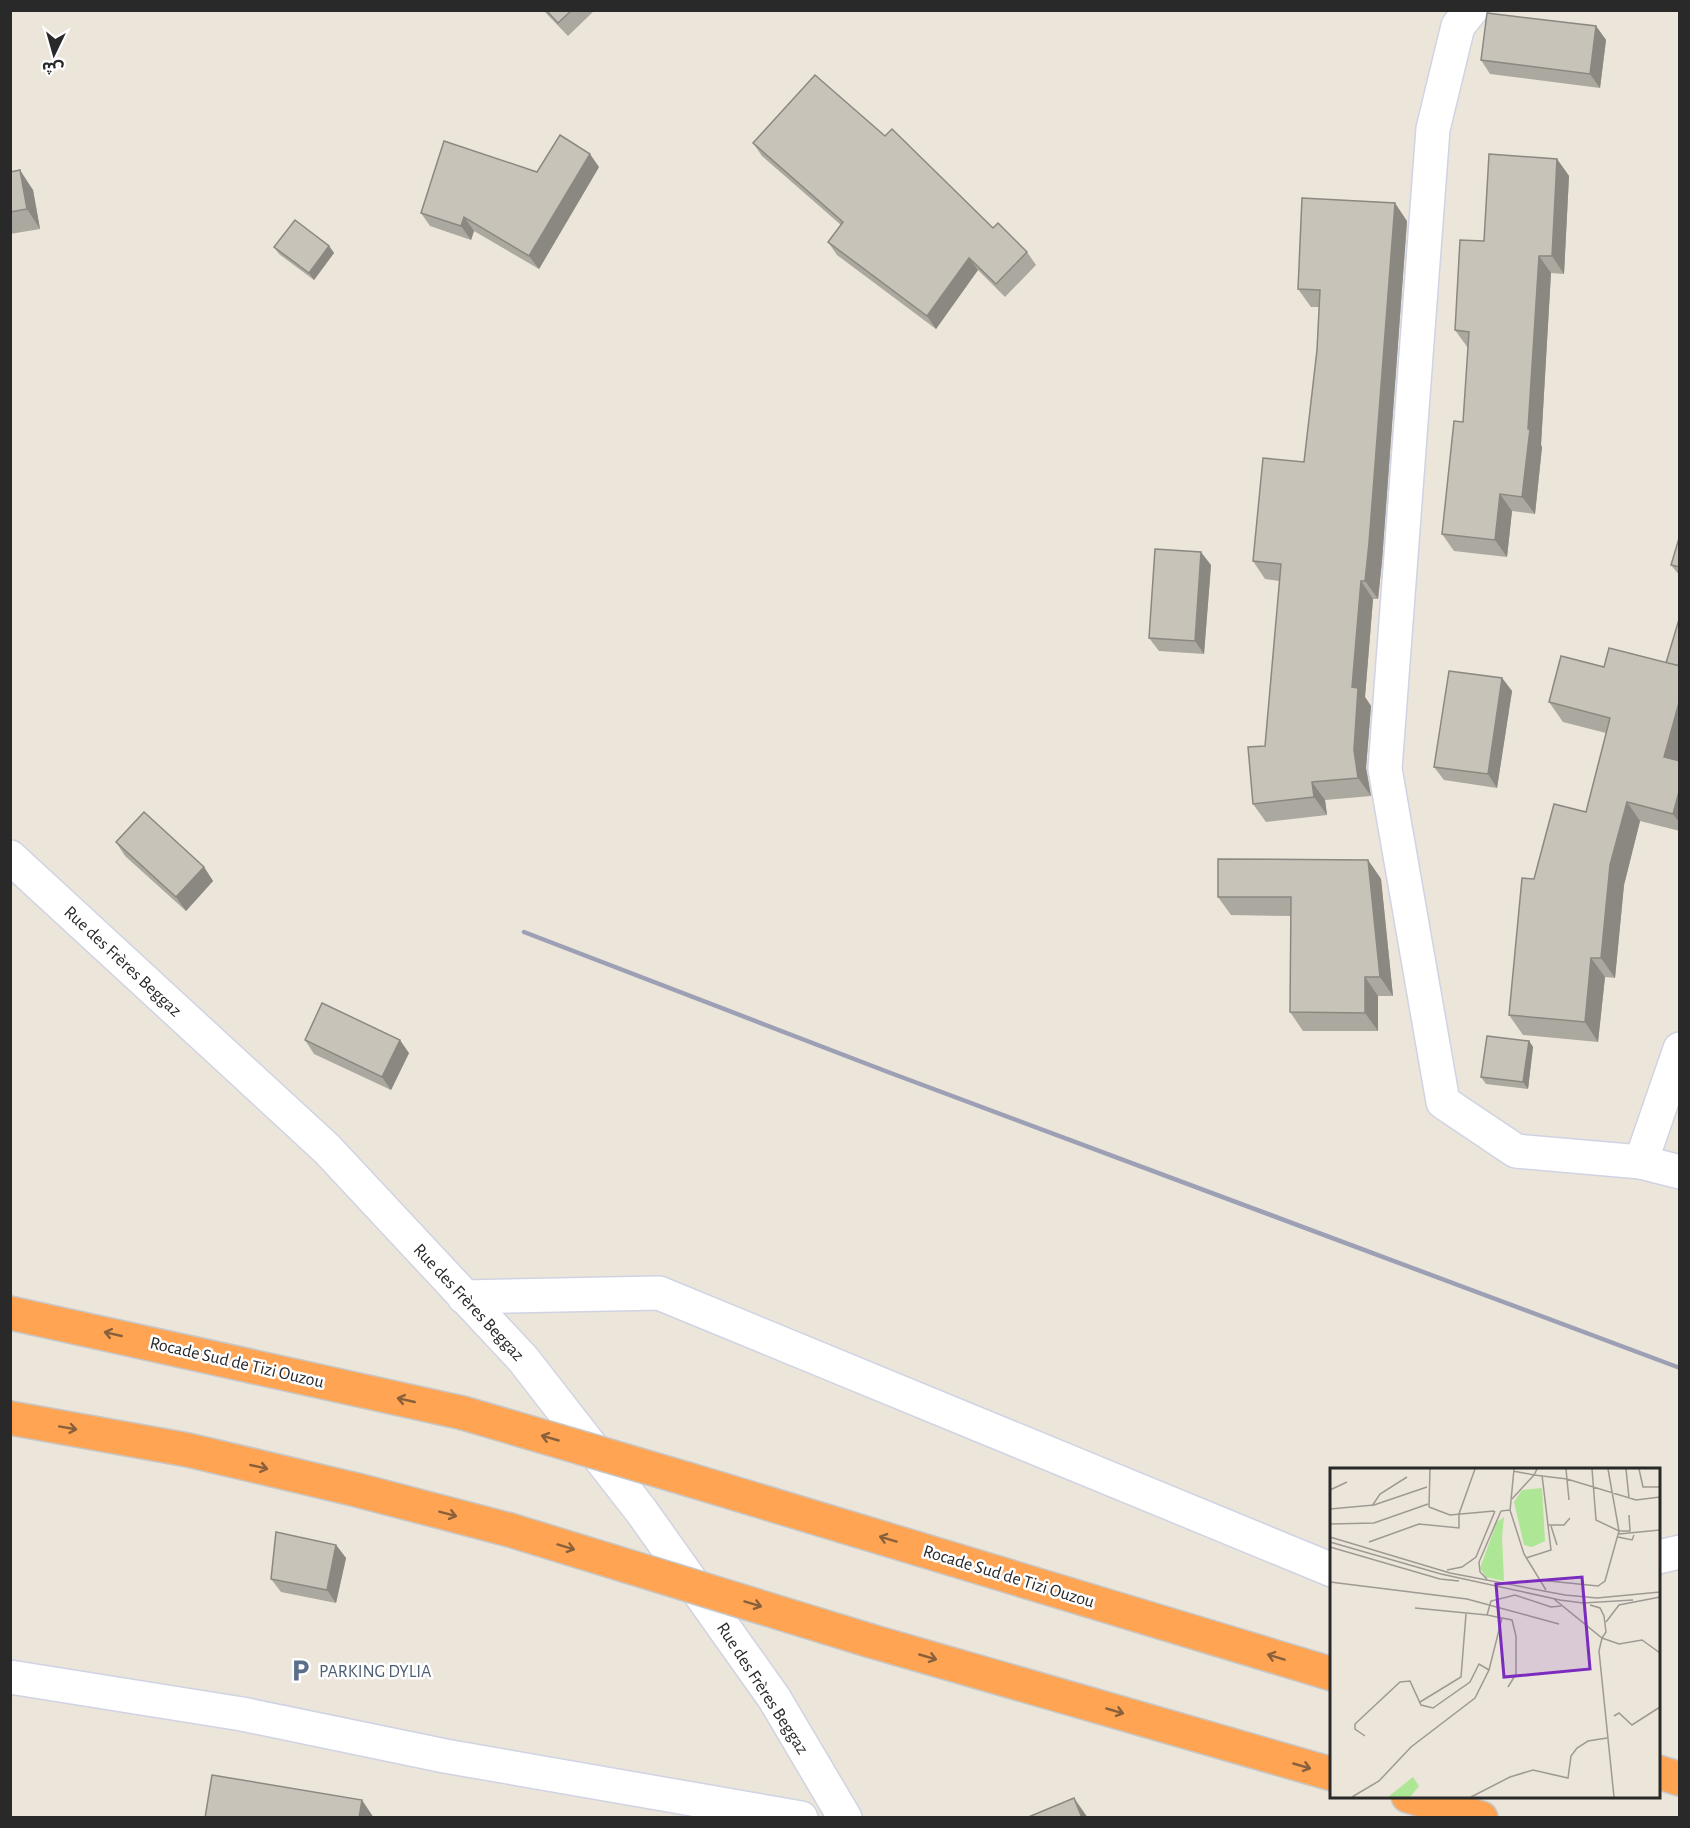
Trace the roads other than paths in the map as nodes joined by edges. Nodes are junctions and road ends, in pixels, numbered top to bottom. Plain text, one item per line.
1 (1471, 10) edge
2 (10, 857) edge
3 (1680, 1049) edge
4 (1641, 1162) junction
5 (1680, 1172) edge
6 (464, 1296) junction
7 (14, 1312) edge
8 (10, 1418) edge
9 (1680, 1552) edge
10 (1660, 1557) edge
11 (1330, 1569) edge
12 (1330, 1673) edge
13 (10, 1677) edge
14 (1660, 1772) edge
15 (1330, 1773) edge
16 (1680, 1779) edge
17 (1411, 1798) edge
18 (801, 1818) edge
19 (845, 1818) edge
20 (1481, 1818) edge

1 - 4 street
2 - 6 street, Rue des Frères Beggaz
3 - 4 street
4 - 5 street
6 - 11 street
6 - 19 street, Rue des Frères Beggaz
12 -> 7 highway, Rocade Sud de Tizi Ouzou, bridge
8 -> 15 highway, bridge
9 - 10 street
13 - 18 street
14 - 16 highway
17 - 20 highway

